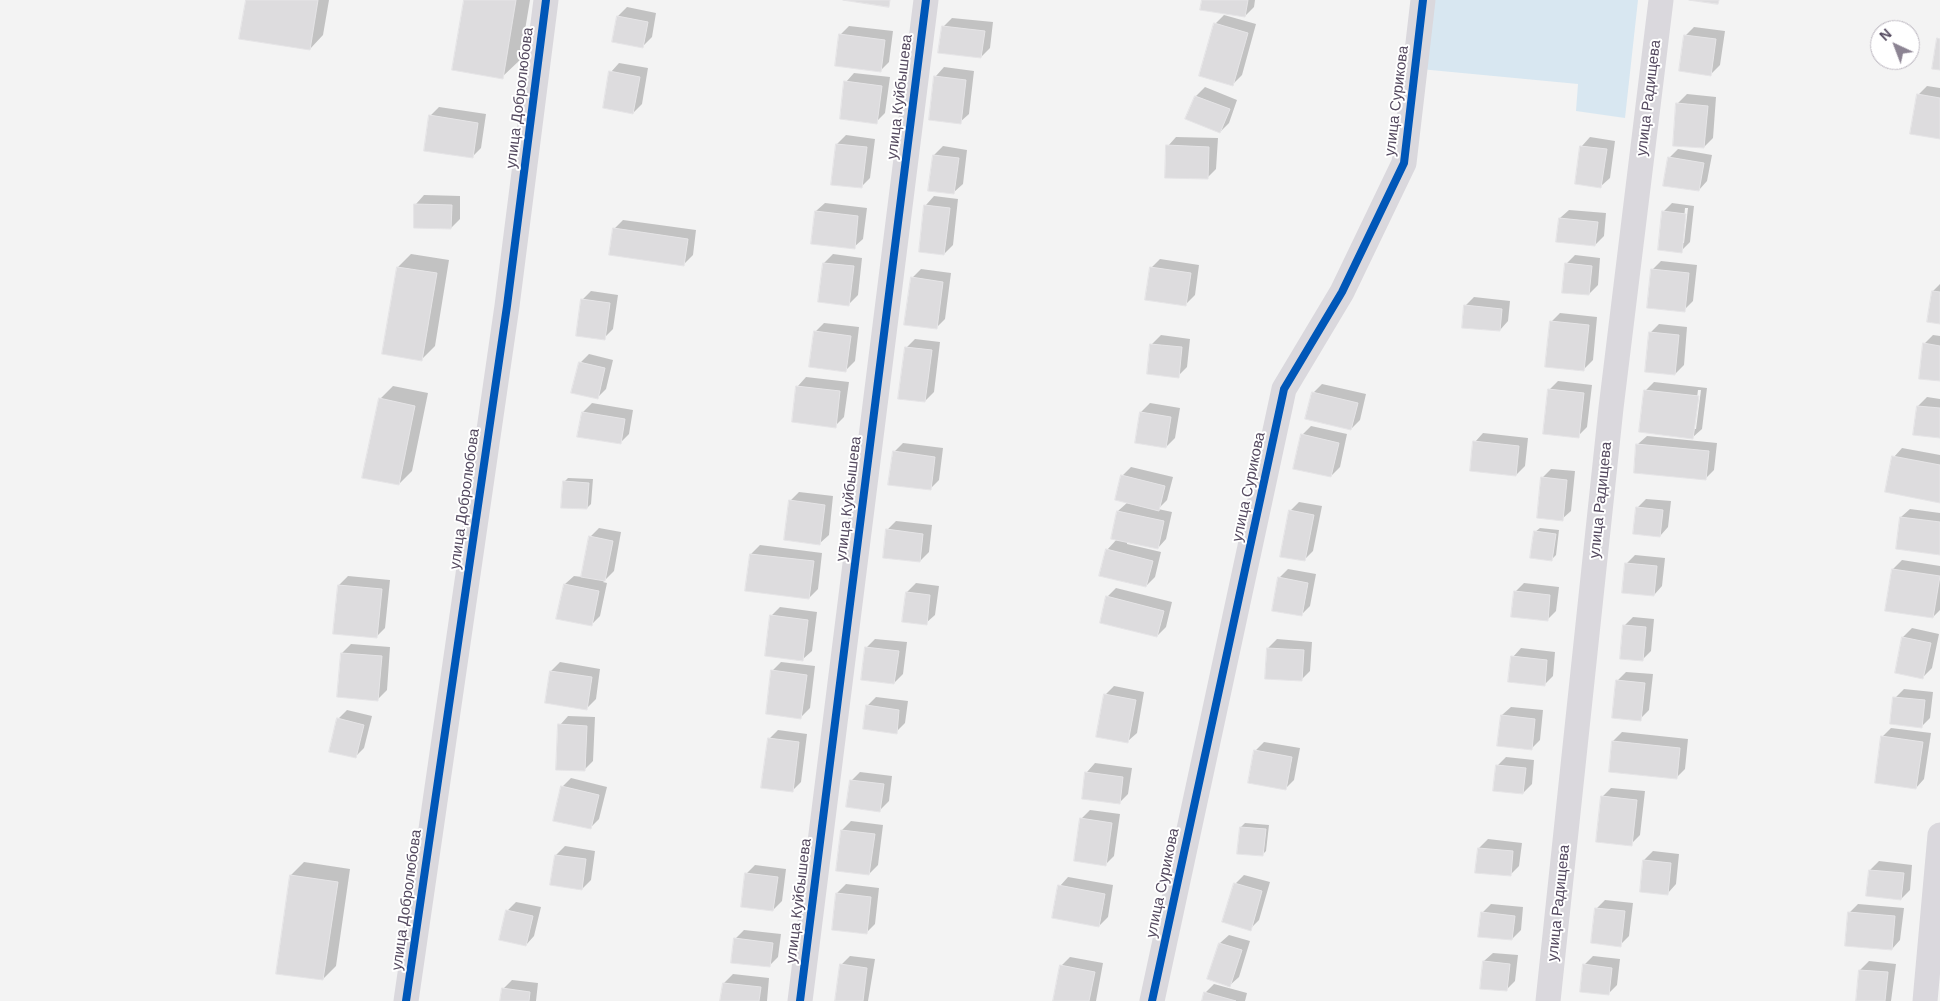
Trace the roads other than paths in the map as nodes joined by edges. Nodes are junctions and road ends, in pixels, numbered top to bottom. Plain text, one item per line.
1 (546, 0) edge
2 (926, 0) edge
3 (1423, 0) edge
4 (1661, 0) edge
5 (1940, 835) edge
6 (406, 1001) edge
7 (800, 1001) edge
8 (1152, 1001) edge
9 (1548, 1001) edge
10 (1925, 1001) edge

1 - 6 street, улица Добролюбова
2 - 7 street, улица Куйбышева
3 - 8 street, улица Сурикова
4 - 9 street, улица Радищева
5 - 10 street

